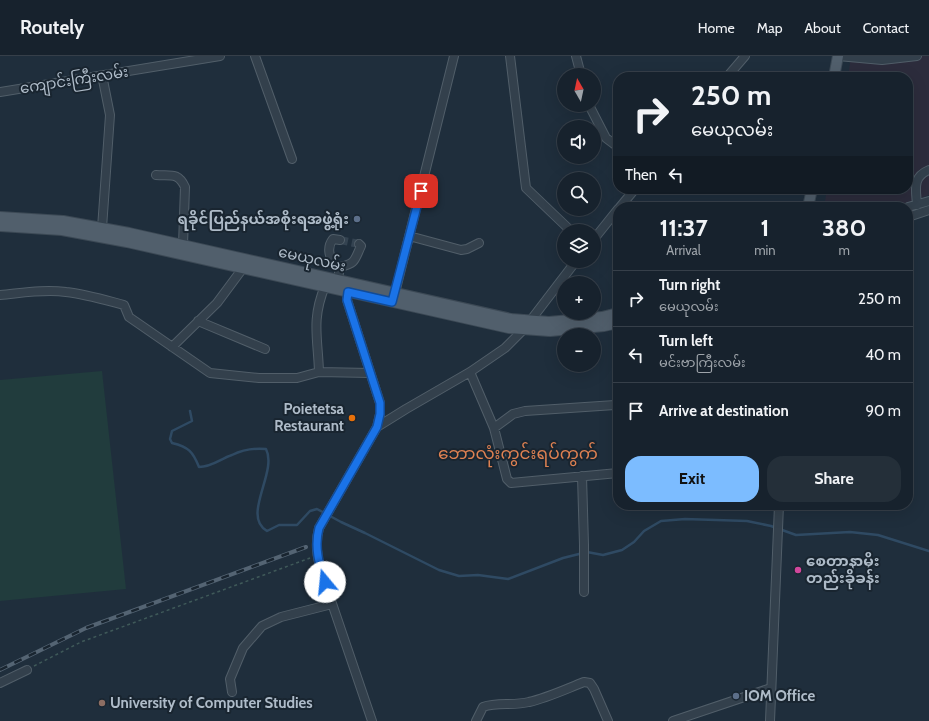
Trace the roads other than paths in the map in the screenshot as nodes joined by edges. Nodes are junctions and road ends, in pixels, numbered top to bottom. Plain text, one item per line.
1 (220, 56) edge
2 (255, 56) edge
3 (454, 56) edge
4 (510, 56) edge
5 (576, 56) edge
6 (745, 56) edge
7 (838, 56) edge
8 (917, 56) edge
9 (579, 68) edge
10 (731, 72) edge
11 (835, 72) edge
12 (102, 75) junction
13 (0, 92) edge
14 (593, 112) edge
15 (613, 143) edge
16 (292, 159) dead end
17 (929, 170) edge
18 (156, 175) dead end
19 (631, 194) edge
20 (929, 201) edge
21 (624, 202) edge
22 (917, 205) junction
23 (913, 206) edge
24 (929, 210) edge
25 (613, 215) edge
26 (913, 215) edge
27 (0, 217) edge
28 (564, 224) edge
29 (0, 226) edge
30 (102, 228) junction
31 (601, 230) edge
32 (410, 236) junction
33 (340, 240) dead end
34 (479, 243) dead end
35 (359, 244) dead end
36 (183, 245) junction
37 (340, 267) junction
38 (243, 268) junction
39 (571, 268) edge
40 (337, 284) junction
41 (325, 286) junction
42 (348, 292) junction
43 (0, 295) edge
44 (394, 297) junction
45 (613, 314) edge
46 (198, 321) junction
47 (613, 324) edge
48 (527, 325) junction
49 (172, 347) junction
50 (265, 348) dead end
51 (319, 372) junction
52 (470, 372) junction
53 (370, 373) junction
54 (613, 405) edge
55 (377, 427) junction
56 (494, 428) junction
57 (613, 473) edge
58 (582, 476) junction
59 (779, 510) edge
60 (584, 592) dead end
61 (332, 604) junction
62 (27, 670) road end
63 (0, 683) edge
64 (771, 688) junction
65 (232, 692) dead end
66 (372, 721) edge
67 (476, 721) edge
68 (608, 721) edge
69 (673, 721) edge
70 (770, 721) edge

1 - 12 street, ကျောင်းကြီးလမ်း
2 - 16 street
3 - 32 street
4 - 28 street
5 - 9 street
6 - 10 street
7 - 8 street
7 - 11 main road
12 - 13 street, ကျောင်းကြီးလမ်း
12 - 30 street
14 - 15 street
17 - 22 street
18 - 36 street
19 - 21 street
20 - 22 street
22 - 23 street
24 - 26 street
25 - 31 street
27 - 30 main road, မေယုလမ်း
29 - 38 main road, မေယုလမ်း
30 - 36 main road, မေယုလမ်း
32 - 34 street
32 - 44 street
33 - 37 street
35 - 37 street
36 - 40 main road, မေယုလမ်း
37 - 40 street
38 - 41 main road, မေယုလမ်း
38 - 46 street
39 - 48 street
40 - 41 main road, မေယုလမ်း
40 - 42 main road, မေယုလမ်း
40 - 44 main road, မေယုလမ်း
41 - 51 street
42 - 44 main road, မေယုလမ်း
42 - 53 street
43 - 49 street
44 - 48 main road, မေယုလမ်း
45 - 48 main road, မေယုလမ်း
46 - 49 street
46 - 50 street
47 - 48 main road, မေယုလမ်း
48 - 52 street
49 - 51 street
51 - 53 street
52 - 55 street
52 - 56 street
53 - 55 street
54 - 56 street
55 - 61 street
56 - 58 street
57 - 58 street
58 - 60 street
59 - 64 street
61 - 65 street
61 - 66 street
62 - 63 street
64 - 69 street
64 - 70 street
67 - 68 street

